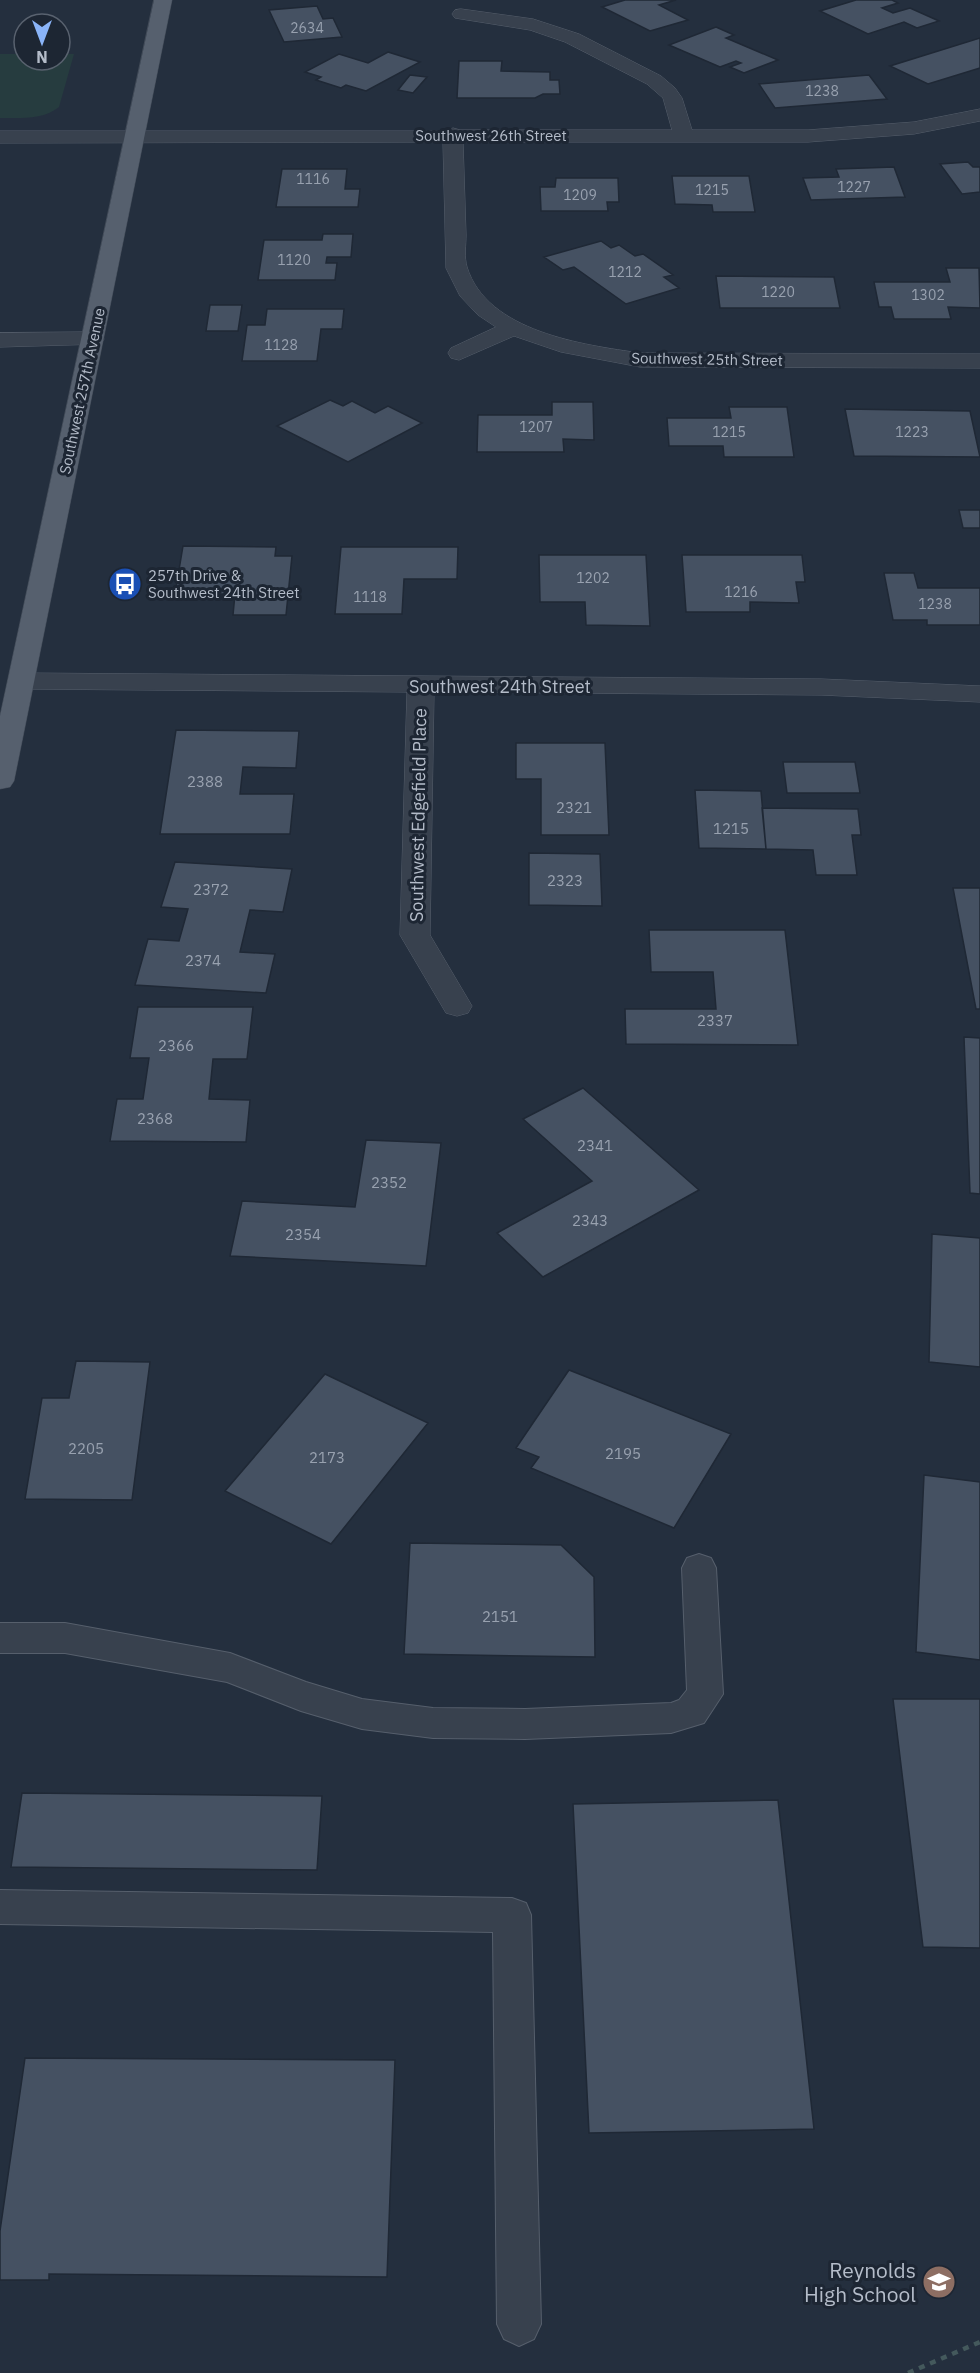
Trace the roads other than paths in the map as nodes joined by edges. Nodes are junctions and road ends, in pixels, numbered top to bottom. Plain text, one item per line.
1 (163, 0) edge
2 (461, 14) dead end
3 (980, 115) edge
4 (453, 134) junction
5 (135, 135) junction
6 (682, 135) junction
7 (0, 136) edge
8 (513, 328) junction
9 (93, 339) junction
10 (0, 340) edge
11 (459, 353) dead end
12 (980, 361) edge
13 (21, 681) junction
14 (421, 686) junction
15 (980, 694) edge
16 (0, 782) edge
17 (457, 1006) dead end
18 (699, 1568) dead end
19 (0, 1638) edge
20 (0, 1907) edge
21 (519, 2324) dead end

1 - 5 main road, Southwest 257th Avenue
2 - 6 street
3 - 6 street, Southwest 26th Street
4 - 5 street, Southwest 26th Street
4 - 6 street, Southwest 26th Street
4 - 8 street, Southwest 25th Street
5 - 7 street, Southwest 26th Street
5 - 9 main road, Southwest 257th Avenue
8 - 11 street
8 - 12 street, Southwest 25th Street
9 - 10 street
9 - 13 main road, Southwest 257th Avenue
13 - 14 street, Southwest 24th Street
13 - 16 main road, Southwest 257th Avenue
14 - 15 street, Southwest 24th Street
14 - 17 street, Southwest Edgefield Place
18 - 19 lane
20 - 21 lane

